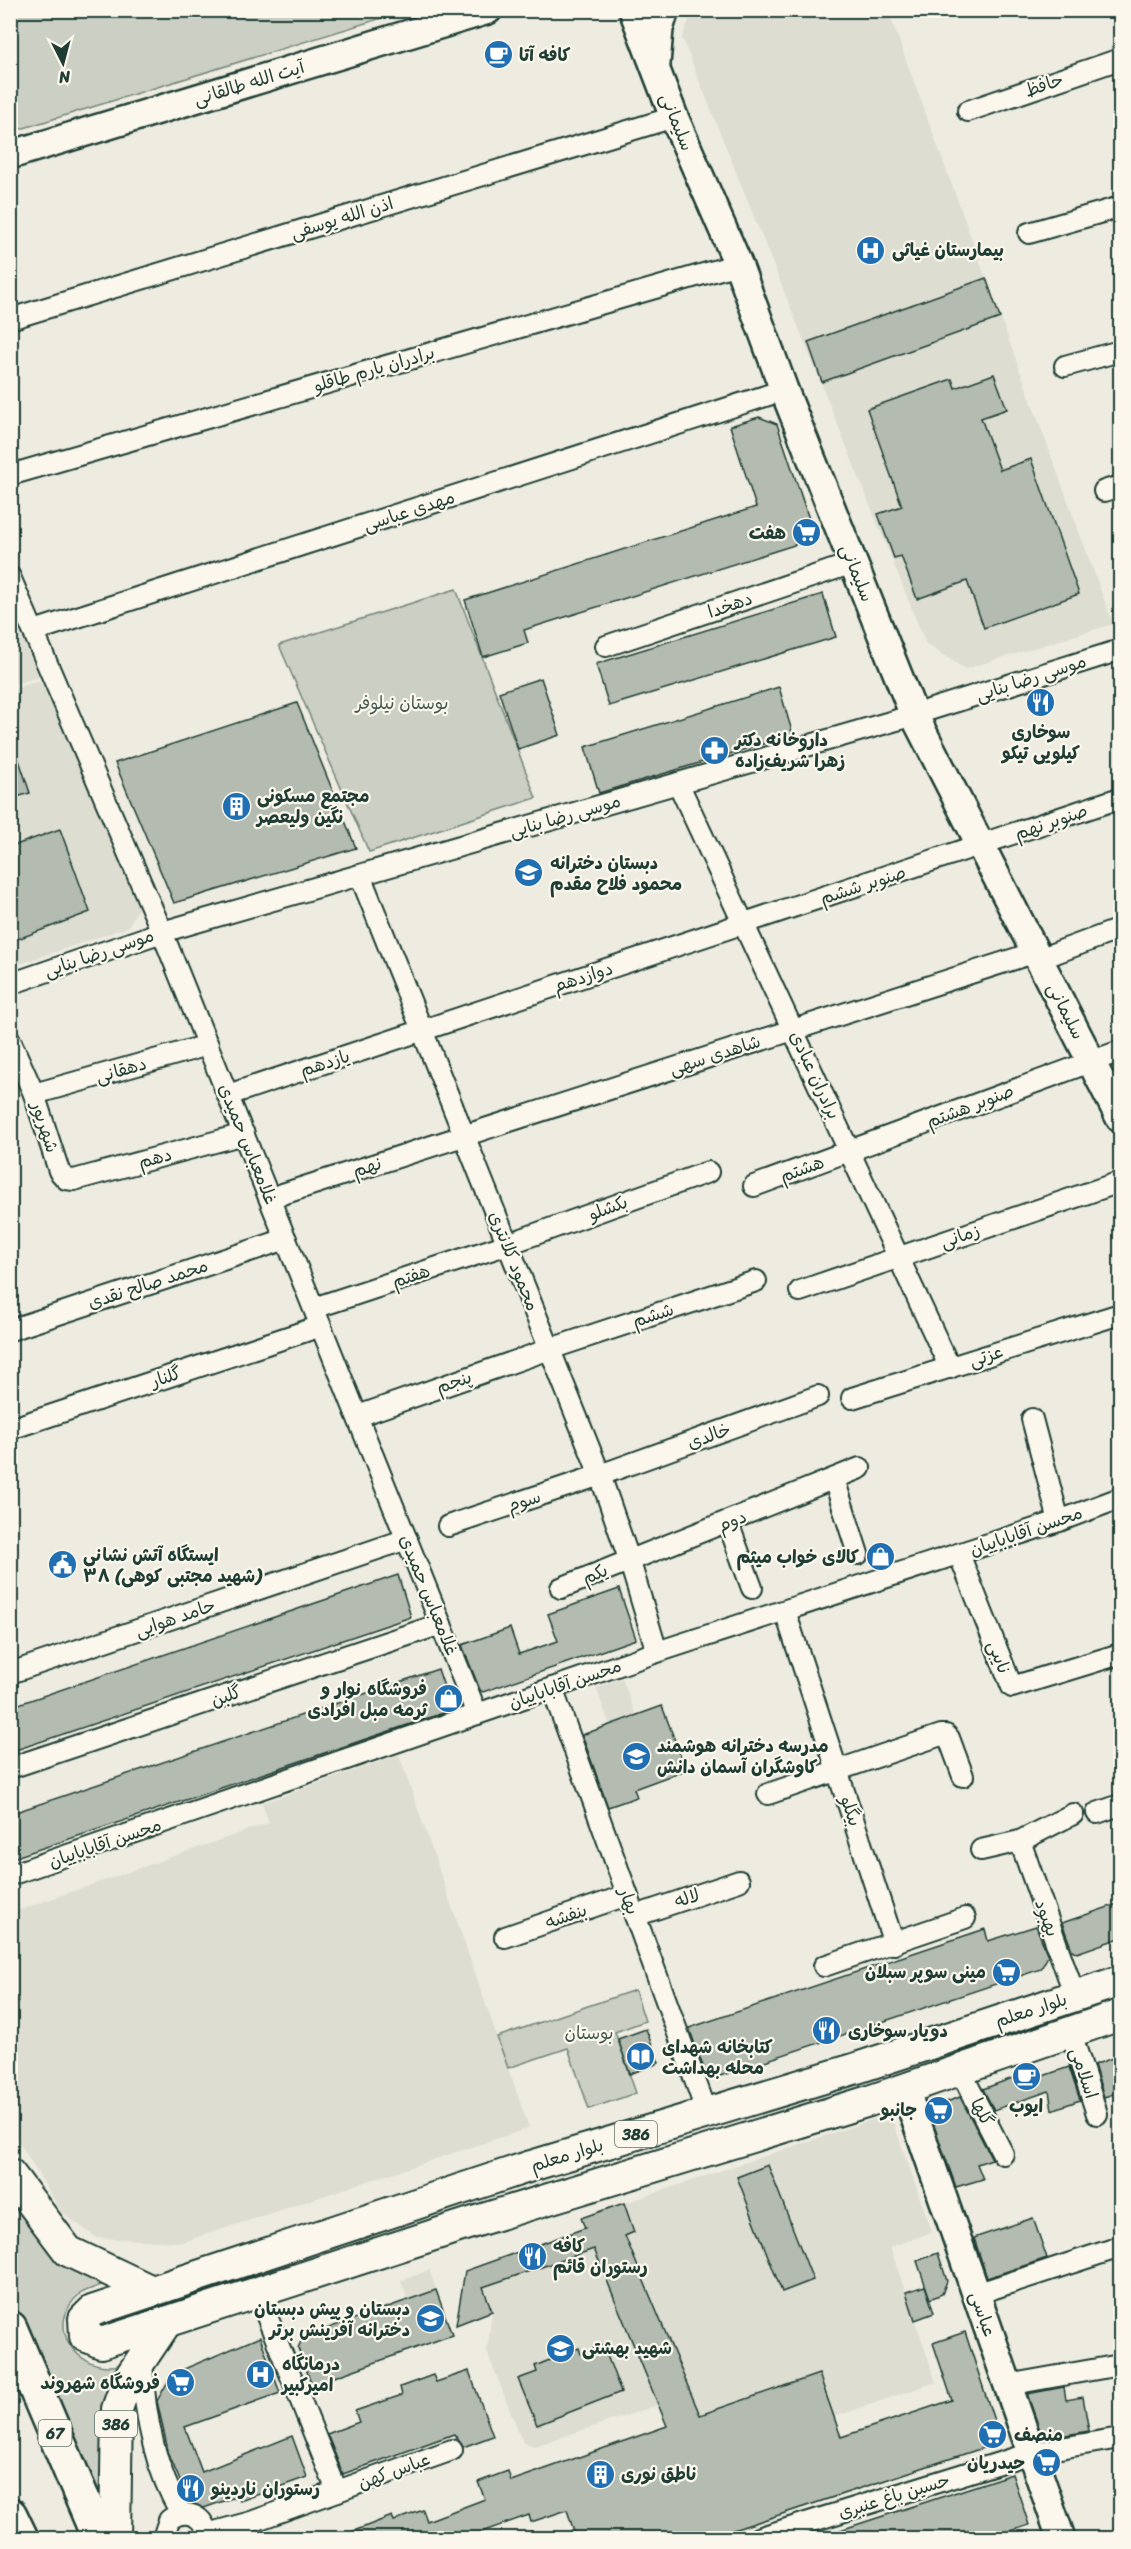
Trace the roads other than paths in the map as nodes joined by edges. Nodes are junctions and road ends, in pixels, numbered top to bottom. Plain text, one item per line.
1 (488, 10) edge
2 (633, 10) edge
3 (665, 10) edge
4 (1120, 60) edge
5 (655, 69) junction
6 (968, 111) dead end
7 (674, 117) junction
8 (10, 155) edge
9 (1120, 207) edge
10 (1029, 233) dead end
11 (738, 264) junction
12 (10, 319) edge
13 (1120, 351) edge
14 (1065, 366) dead end
15 (784, 390) junction
16 (10, 475) edge
17 (854, 563) junction
18 (10, 577) edge
19 (34, 631) junction
20 (606, 646) dead end
21 (1120, 650) edge
22 (914, 715) junction
23 (678, 783) junction
24 (1120, 798) edge
25 (981, 846) junction
26 (360, 875) junction
27 (744, 924) junction
28 (1120, 929) edge
29 (162, 932) junction
30 (1037, 956) junction
31 (10, 984) edge
32 (794, 1029) junction
33 (422, 1031) junction
34 (10, 1040) edge
35 (208, 1045) junction
36 (1120, 1051) edge
37 (1091, 1060) junction
38 (34, 1094) junction
39 (228, 1095) junction
40 (1120, 1118) edge
41 (244, 1134) junction
42 (464, 1136) junction
43 (850, 1151) junction
44 (708, 1172) dead end
45 (66, 1179) joint
46 (1120, 1182) edge
47 (754, 1186) dead end
48 (270, 1198) junction
49 (286, 1239) junction
50 (508, 1244) junction
51 (901, 1257) junction
52 (756, 1281) dead end
53 (800, 1291) dead end
54 (1120, 1314) edge
55 (318, 1317) junction
56 (10, 1330) edge
57 (550, 1349) junction
58 (950, 1368) junction
59 (818, 1396) dead end
60 (852, 1398) dead end
61 (358, 1416) junction
62 (1032, 1419) dead end
63 (10, 1429) edge
64 (860, 1468) dead end
65 (600, 1475) junction
66 (834, 1479) junction
67 (1120, 1498) edge
68 (1059, 1521) junction
69 (728, 1523) junction
70 (448, 1526) dead end
71 (407, 1539) junction
72 (858, 1554) dead end
73 (959, 1554) junction
74 (629, 1559) junction
75 (561, 1588) dead end
76 (752, 1588) dead end
77 (785, 1611) junction
78 (441, 1624) junction
79 (657, 1652) junction
80 (1120, 1654) edge
81 (10, 1673) edge
82 (552, 1688) junction
83 (477, 1714) junction
84 (10, 1768) edge
85 (838, 1772) junction
86 (963, 1776) dead end
87 (768, 1794) dead end
88 (1120, 1805) edge
89 (1096, 1813) dead end
90 (1073, 1814) dead end
91 (1020, 1841) junction
92 (981, 1850) dead end
93 (10, 1875) edge
94 (739, 1881) dead end
95 (627, 1895) junction
96 (635, 1916) junction
97 (965, 1918) dead end
98 (505, 1937) dead end
99 (894, 1944) junction
100 (824, 1966) dead end
101 (1120, 1981) edge
102 (1075, 1996) junction
103 (1120, 2015) edge
104 (1071, 2033) junction
105 (960, 2070) junction
106 (905, 2089) junction
107 (707, 2113) junction
108 (1097, 2114) dead end
109 (1003, 2154) dead end
110 (10, 2174) edge
111 (1120, 2247) edge
112 (152, 2291) junction
113 (258, 2294) junction
114 (976, 2294) junction
115 (166, 2324) junction
116 (10, 2328) edge
117 (142, 2360) junction
118 (1120, 2365) edge
119 (1007, 2385) junction
120 (1120, 2438) edge
121 (452, 2450) dead end
122 (1031, 2452) junction
123 (337, 2491) junction
124 (181, 2513) junction
125 (10, 2515) edge
126 (206, 2536) edge
127 (21, 2538) edge
128 (99, 2538) edge
129 (115, 2538) edge
130 (163, 2538) edge
131 (758, 2538) edge
132 (1061, 2538) edge

1 - 8 main road, آیت الله طالقانی
2 - 5 main road, سلیمانی
3 - 5 main road
4 - 6 street, حافظ
5 - 7 main road, سلیمانی
7 - 11 main road, سلیمانی
7 - 12 street, اذن الله یوسفی
9 - 10 street
11 - 15 main road, سلیمانی
11 - 16 street, برادران یارم طاقلو
13 - 14 street
15 - 17 main road, سلیمانی
15 - 19 street, مهدی عباسی
17 - 20 street, دهخدا
17 - 22 main road, سلیمانی
18 - 19 street, غلامعباس حمیدی
19 - 29 street, غلامعباس حمیدی
21 - 22 street, موسی رضا بنایی
22 - 23 street, موسی رضا بنایی
22 - 25 main road, سلیمانی
23 - 26 street, موسی رضا بنایی
23 - 27 street, برادران عبادی
24 - 25 street, صنوبر نهم
25 - 27 street, صنوبر ششم
25 - 30 main road, سلیمانی
26 - 29 street, موسی رضا بنایی
26 - 33 street, محمود کلانتری
27 - 32 street, برادران عبادی
27 - 33 street, دوازدهم
28 - 30 street, شاهدی سهی
29 - 31 street, موسی رضا بنایی
29 - 35 street, غلامعباس حمیدی
30 - 32 street, شاهدی سهی
30 - 37 main road, سلیمانی
32 - 42 street, شاهدی سهی
32 - 43 street, برادران عبادی
33 - 39 street, یازدهم
33 - 42 street, محمود کلانتری
34 - 38 street, شهریور
35 - 38 street, دهقانی
35 - 39 street, غلامعباس حمیدی
36 - 37 street, صنوبر هشتم
37 - 40 main road, سلیمانی
37 - 43 street, صنوبر هشتم
38 - 45 street, شهریور
39 - 41 street, غلامعباس حمیدی
41 - 45 street, دهم
41 - 48 street, غلامعباس حمیدی
42 - 48 street, نهم
42 - 50 street, محمود کلانتری
43 - 47 street, هشتم
43 - 51 street, برادران عبادی
44 - 50 street, بکشلو
46 - 51 street, زمانی
48 - 49 street, غلامعباس حمیدی
49 - 55 street, غلامعباس حمیدی
49 - 56 street, محمد صالح نقدی
50 - 55 street, هفتم
50 - 57 street, محمود کلانتری
51 - 53 street, زمانی
51 - 58 street, برادران عبادی
52 - 57 street, ششم
54 - 58 street, عزتی
55 - 61 street, غلامعباس حمیدی
55 - 63 street, گلنار
57 - 61 street, پنجم
57 - 65 street, محمود کلانتری
58 - 60 street, عزتی
59 - 65 street, خالدی
61 - 71 street, غلامعباس حمیدی
62 - 68 street
64 - 66 street, دوم
65 - 70 street, سوم
65 - 74 street, محمود کلانتری
66 - 69 street, دوم
66 - 72 street
67 - 68 street, محسن آقاباباییان
68 - 73 street, محسن آقاباباییان
69 - 74 street, دوم
69 - 76 street
71 - 78 street, غلامعباس حمیدی
71 - 81 street, حامد هوایی
73 - 77 street, محسن آقاباباییان
73 - 80 street, نایبی
74 - 75 street, یکم
74 - 79 street, محمود کلانتری
77 - 79 street, محسن آقاباباییان
77 - 85 street, بیگلو
78 - 83 street, غلامعباس حمیدی
78 - 84 street, گلبن
79 - 82 street, محسن آقاباباییان
82 - 83 street, محسن آقاباباییان
82 - 95 street, بهار
83 - 93 street, محسن آقاباباییان
85 - 86 street
85 - 87 street
85 - 99 street, بیگلو
88 - 89 street
90 - 91 street
91 - 92 street
91 - 102 street, بهبود
94 - 96 street, لاله
95 - 96 street, بهار
95 - 98 street, بنفشه
96 - 107 street, بهار
97 - 99 street
99 - 100 street
101 - 102 main road, بلوار معلم / 386
102 - 107 main road, بلوار معلم / 386
103 - 104 main road, بلوار معلم / 386
104 - 105 main road, بلوار معلم / 386
104 - 108 street, اسلامی
105 - 106 main road, بلوار معلم / 386
105 - 109 street, گلها
106 - 113 main road, بلوار معلم / 386
106 - 114 main road, عباسی
107 - 112 main road, بلوار معلم / 386
110 - 112 main road
111 - 114 street
112 - 115 main road, بلوار معلم
113 - 115 main road, بلوار معلم / 386
113 - 123 street, عباس کهن
114 - 119 main road, عباسی
115 - 117 main road, 386
116 - 128 highway, 67
117 - 124 street
117 - 129 main road, 386
118 - 119 street
119 - 122 main road, عباسی
120 - 122 street, حسین باغ عنبری
121 - 123 street, عباس کهن
122 - 131 street, حسین باغ عنبری
122 - 132 main road, عباسی
123 - 126 street, عباس کهن
124 - 126 street
124 - 130 street
125 - 127 highway

